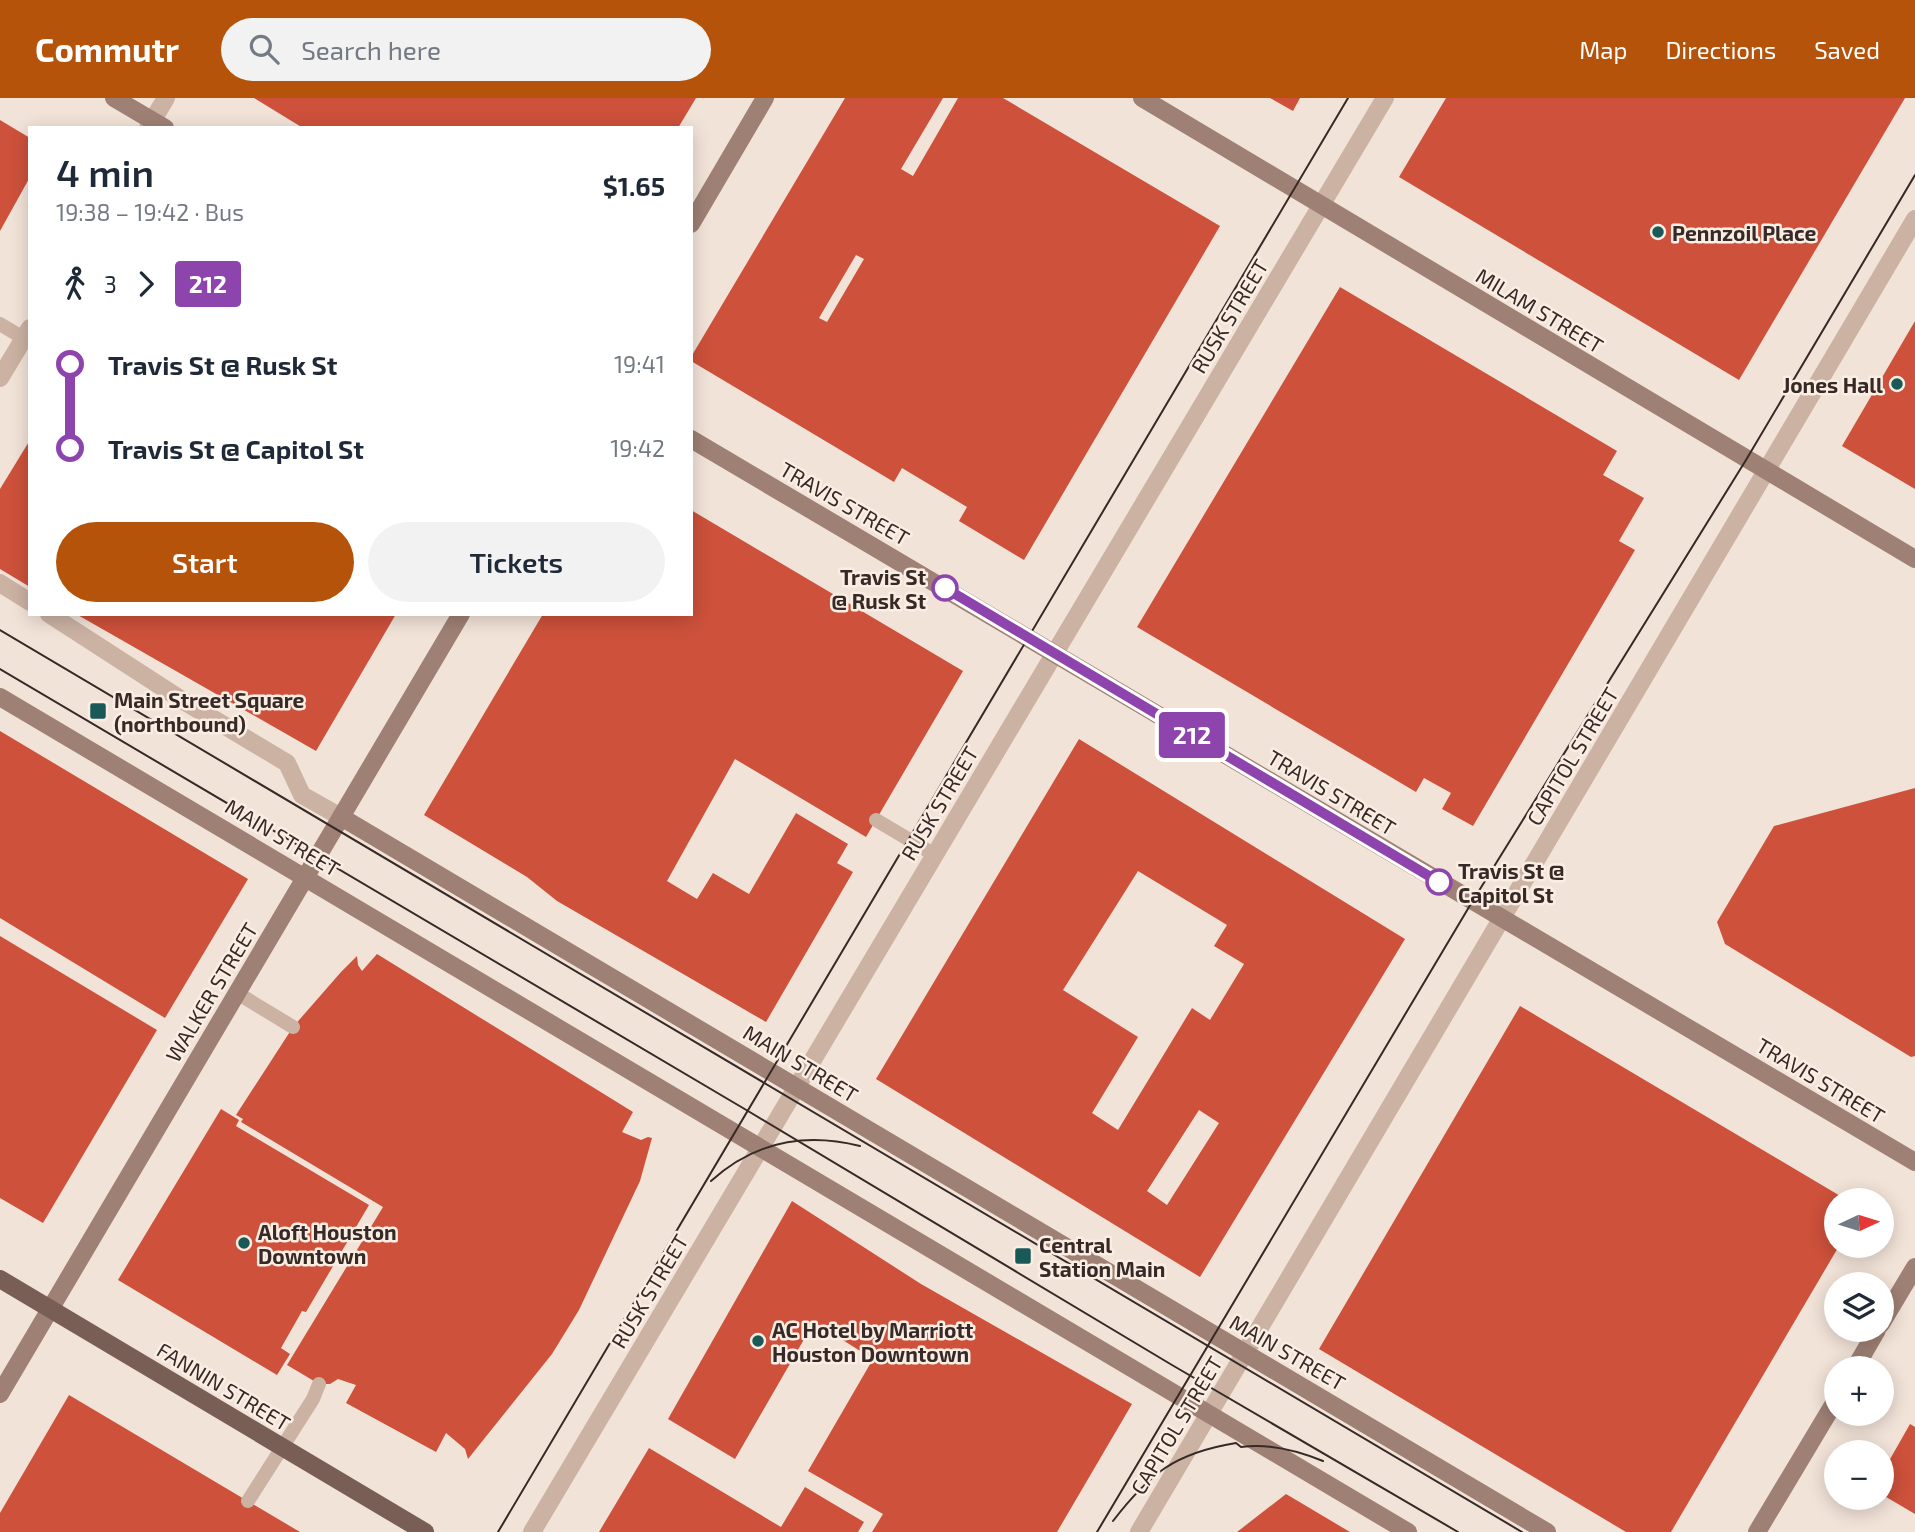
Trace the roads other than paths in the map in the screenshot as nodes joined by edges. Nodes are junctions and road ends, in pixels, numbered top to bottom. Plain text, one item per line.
1 (114, 98) edge
2 (166, 98) edge
3 (765, 98) edge
4 (1142, 98) edge
5 (1385, 98) edge
6 (155, 125) edge
7 (1321, 206) junction
8 (1915, 219) edge
9 (693, 221) edge
10 (0, 324) edge
11 (28, 336) edge
12 (0, 378) edge
13 (693, 440) edge
14 (1766, 471) junction
15 (1915, 559) edge
16 (0, 583) edge
17 (28, 601) edge
18 (52, 616) edge
19 (460, 616) edge
20 (1054, 654) junction
21 (0, 697) edge
22 (341, 817) junction
23 (876, 820) dead end
24 (935, 855) junction
25 (306, 877) junction
26 (1502, 918) junction
27 (237, 993) junction
28 (293, 1027) dead end
29 (796, 1088) junction
30 (761, 1147) junction
31 (1915, 1162) edge
32 (1915, 1267) edge
33 (0, 1279) edge
34 (1894, 1302) edge
35 (50, 1308) junction
36 (1245, 1354) junction
37 (319, 1384) dead end
38 (0, 1394) edge
39 (1209, 1414) junction
40 (1824, 1420) edge
41 (282, 1447) junction
42 (248, 1501) dead end
43 (425, 1532) edge
44 (532, 1532) edge
45 (1139, 1532) edge
46 (1408, 1532) edge
47 (1548, 1532) edge
48 (1757, 1532) edge

1 - 6 main road
2 - 6 street
3 - 9 main road
4 - 7 main road, MILAM STREET
5 - 7 street, RUSK STREET
7 - 14 main road, MILAM STREET
7 - 20 street, RUSK STREET
8 - 14 street, CAPITOL STREET
10 - 11 lane
11 - 12 street
13 - 20 main road, TRAVIS STREET
14 - 15 main road, MILAM STREET
14 - 26 street, CAPITOL STREET
16 - 17 street
18 - 22 street, MAIN STREET
19 - 22 main road, WALKER STREET
20 - 24 street, RUSK STREET
20 - 26 main road, TRAVIS STREET
21 - 25 main road, MAIN STREET
22 - 25 main road, WALKER STREET
22 - 29 main road, MAIN STREET
23 - 24 lane
24 - 29 street, RUSK STREET
25 - 27 main road, WALKER STREET
25 - 30 main road, MAIN STREET
26 - 31 main road, TRAVIS STREET
26 - 36 street, CAPITOL STREET
27 - 28 lane
27 - 35 main road, WALKER STREET
29 - 30 street, RUSK STREET
29 - 36 main road, MAIN STREET
30 - 39 main road, MAIN STREET
30 - 44 street, RUSK STREET
32 - 34 main road
33 - 35 main road, FANNIN STREET
35 - 38 main road, WALKER STREET
35 - 41 main road, FANNIN STREET
36 - 39 street, CAPITOL STREET
36 - 47 main road, MAIN STREET
37 - 41 lane
39 - 45 street, CAPITOL STREET
39 - 46 main road, MAIN STREET
40 - 48 main road
41 - 42 lane
41 - 43 main road, FANNIN STREET

